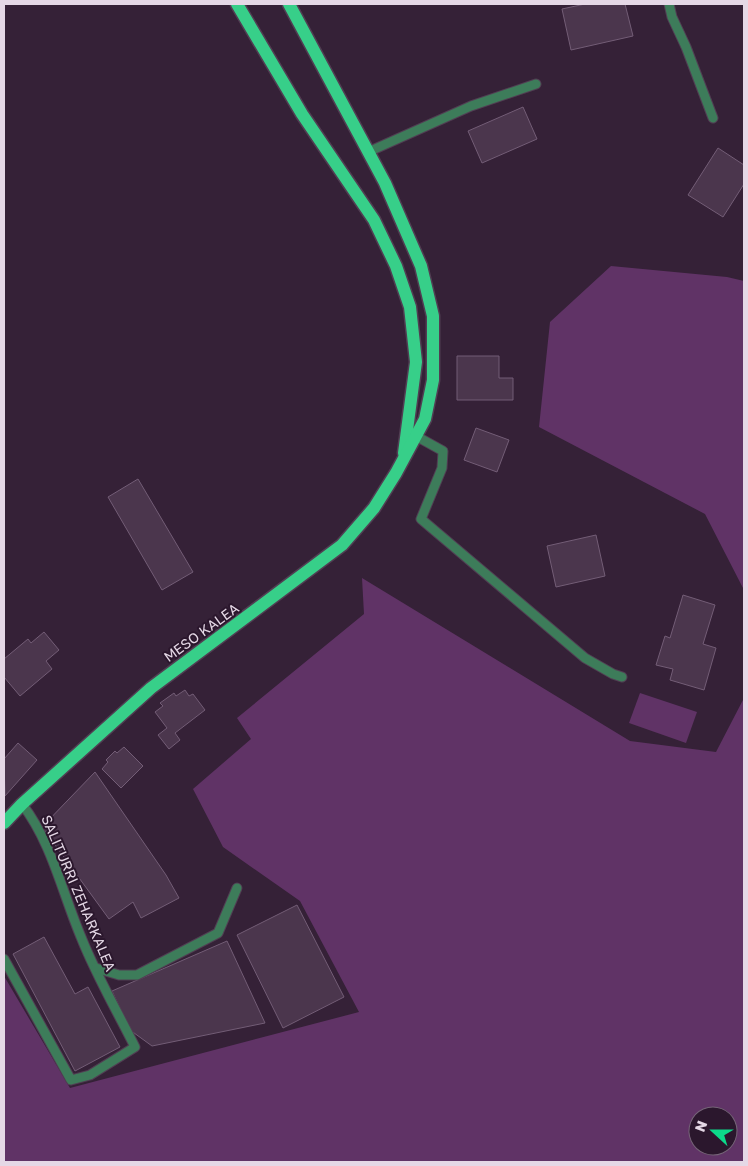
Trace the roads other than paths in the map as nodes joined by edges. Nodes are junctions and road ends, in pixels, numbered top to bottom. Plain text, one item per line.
1 (238, 4) edge
2 (289, 4) edge
3 (669, 4) edge
4 (536, 84) dead end
5 (713, 118) dead end
6 (368, 152) junction
7 (416, 436) junction
8 (403, 457) junction
9 (622, 677) dead end
10 (22, 804) junction
11 (4, 823) edge
12 (237, 888) dead end
13 (4, 959) edge
14 (96, 968) junction

1 - 8 main road
2 - 6 main road
3 - 5 lane
4 - 6 lane
6 - 7 main road
7 - 8 main road
7 - 9 lane
8 - 10 main road, MESO KALEA
10 - 11 main road, MESO KALEA
10 - 14 lane, SALITURRI ZEHARKALEA
12 - 14 lane
13 - 14 lane, SALITURRI ZEHARKALEA

